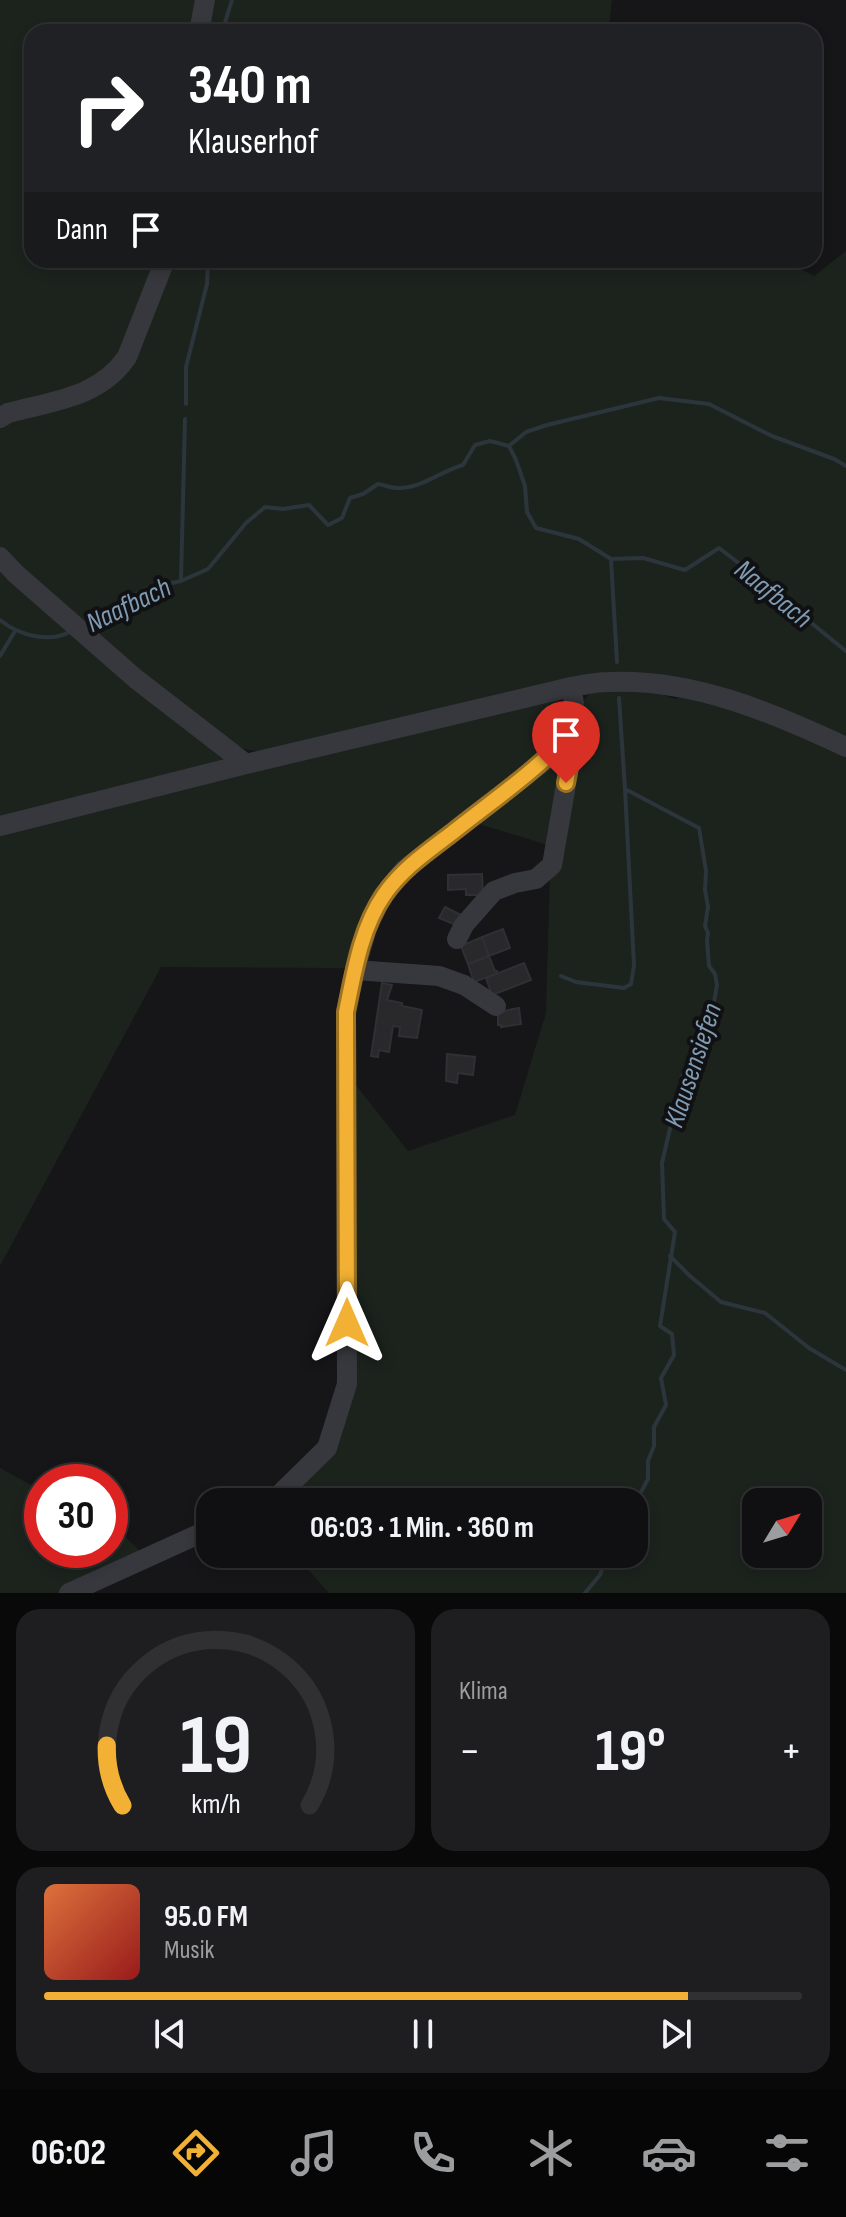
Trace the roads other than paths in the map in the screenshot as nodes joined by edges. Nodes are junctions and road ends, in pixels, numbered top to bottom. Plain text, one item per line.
1 (205, 0) edge
2 (200, 24) edge
3 (162, 268) edge
4 (0, 418) edge
5 (0, 557) edge
6 (571, 687) junction
7 (570, 734) junction
8 (846, 747) edge
9 (246, 764) junction
10 (0, 826) edge
11 (457, 939) dead end
12 (355, 970) junction
13 (496, 1006) dead end
14 (286, 1488) edge
15 (196, 1535) edge
16 (69, 1593) edge

1 - 2 street
3 - 4 street
5 - 9 street
6 - 7 street
6 - 8 street
6 - 9 street
7 - 11 street
7 - 12 street
9 - 10 street
12 - 13 street
12 - 14 street
15 - 16 street

